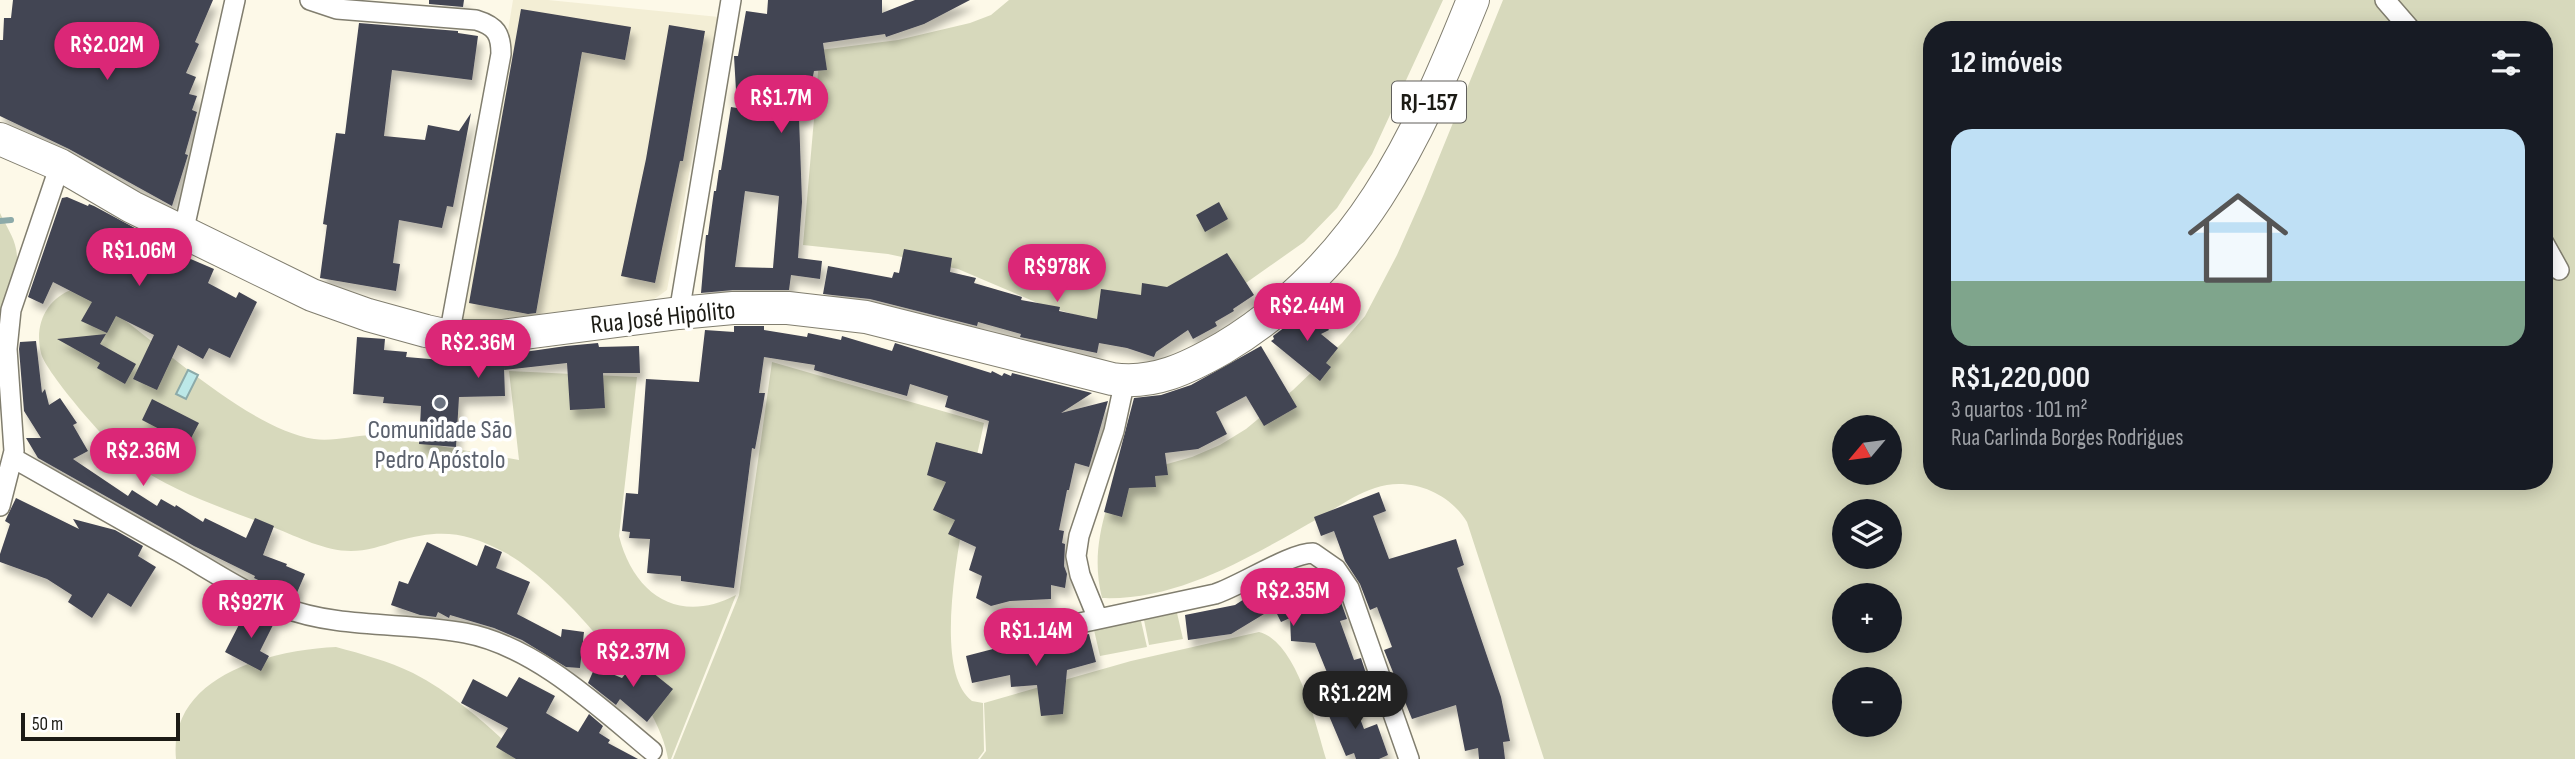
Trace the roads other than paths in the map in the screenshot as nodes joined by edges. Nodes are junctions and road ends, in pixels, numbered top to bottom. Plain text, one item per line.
1 (235, 0) edge
2 (310, 0) edge
3 (732, 0) edge
4 (1473, 0) edge
5 (2385, 0) edge
6 (2403, 21) edge
7 (0, 139) edge
8 (60, 165) junction
9 (183, 233) junction
10 (2553, 259) edge
11 (2559, 270) dead end
12 (679, 313) junction
13 (449, 335) junction
14 (1125, 380) junction
15 (13, 458) junction
16 (0, 506) edge
17 (1095, 612) junction
18 (1001, 640) dead end
19 (652, 751) dead end
20 (1409, 759) edge

1 - 9 street
2 - 13 street
3 - 12 street
4 - 14 main road, Rua José Hipólito / RJ-157
5 - 6 street
7 - 8 main road, Rua José Hipólito / RJ-157
8 - 9 main road, Rua José Hipólito / RJ-157
8 - 15 street
9 - 13 main road, Rua José Hipólito / RJ-157
10 - 11 street
12 - 13 main road, Rua José Hipólito / RJ-157
12 - 14 main road, Rua José Hipólito / RJ-157
14 - 17 street
15 - 16 street
15 - 19 street
17 - 18 street
17 - 20 street

